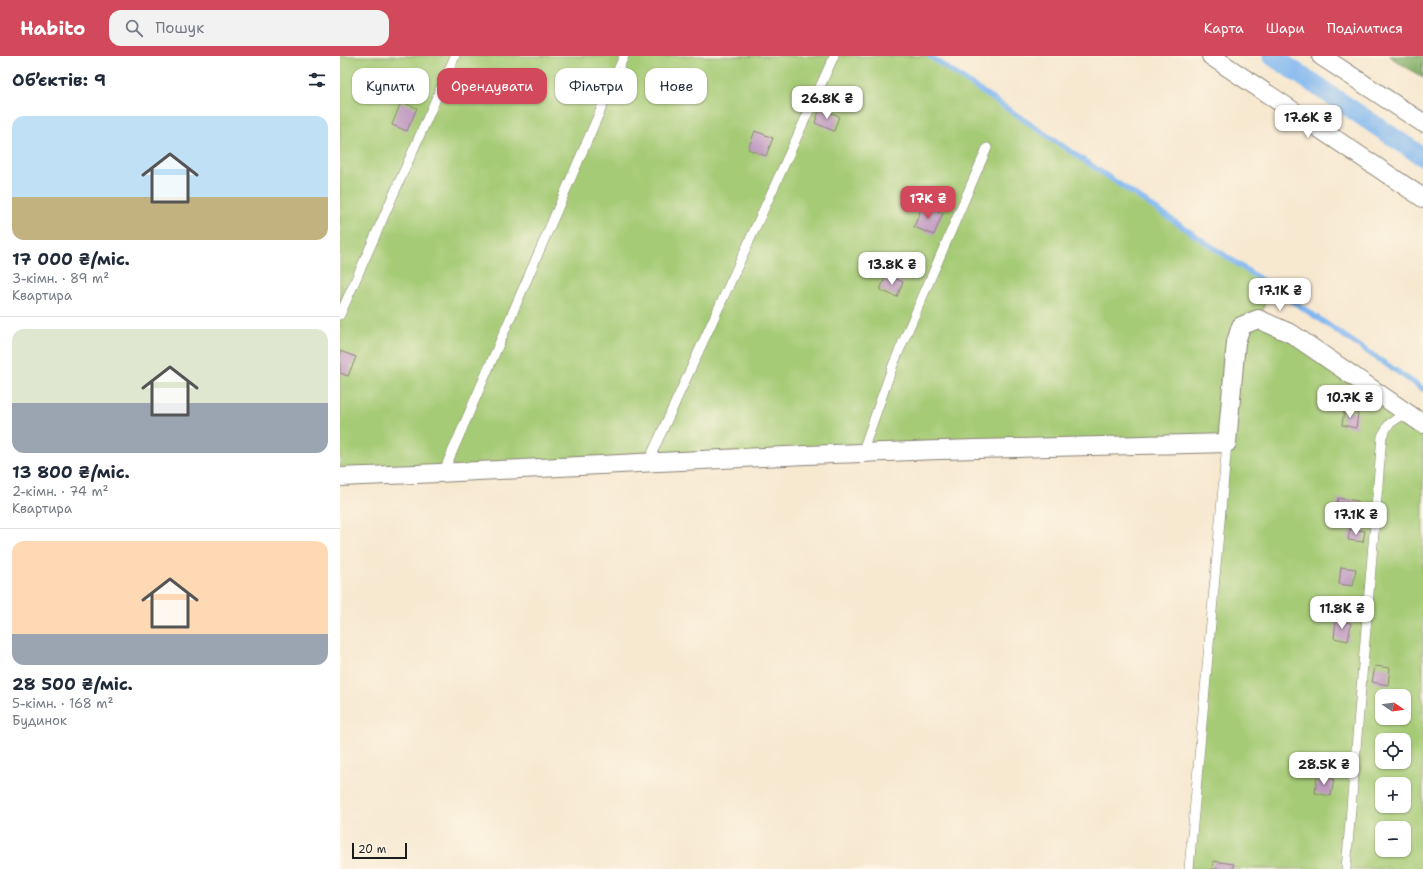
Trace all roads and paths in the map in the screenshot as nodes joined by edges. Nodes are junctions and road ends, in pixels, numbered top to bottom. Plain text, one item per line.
1 (455, 56) edge
2 (624, 56) edge
3 (834, 56) edge
4 (1211, 56) edge
5 (1321, 56) edge
6 (1423, 123) edge
7 (987, 148) dead end
8 (1423, 198) edge
9 (340, 315) edge
10 (1407, 412) junction
11 (1423, 424) edge
12 (1227, 443) junction
13 (862, 453) junction
14 (648, 462) junction
15 (443, 473) junction
16 (340, 476) edge
17 (1188, 869) edge
18 (1346, 869) edge

1 - 9 lane
2 - 15 lane
3 - 14 lane
4 - 8 street
5 - 6 street
7 - 13 lane
10 - 11 street
10 - 12 street
10 - 18 lane
12 - 13 street
12 - 17 lane
13 - 14 street
14 - 15 street
15 - 16 street

